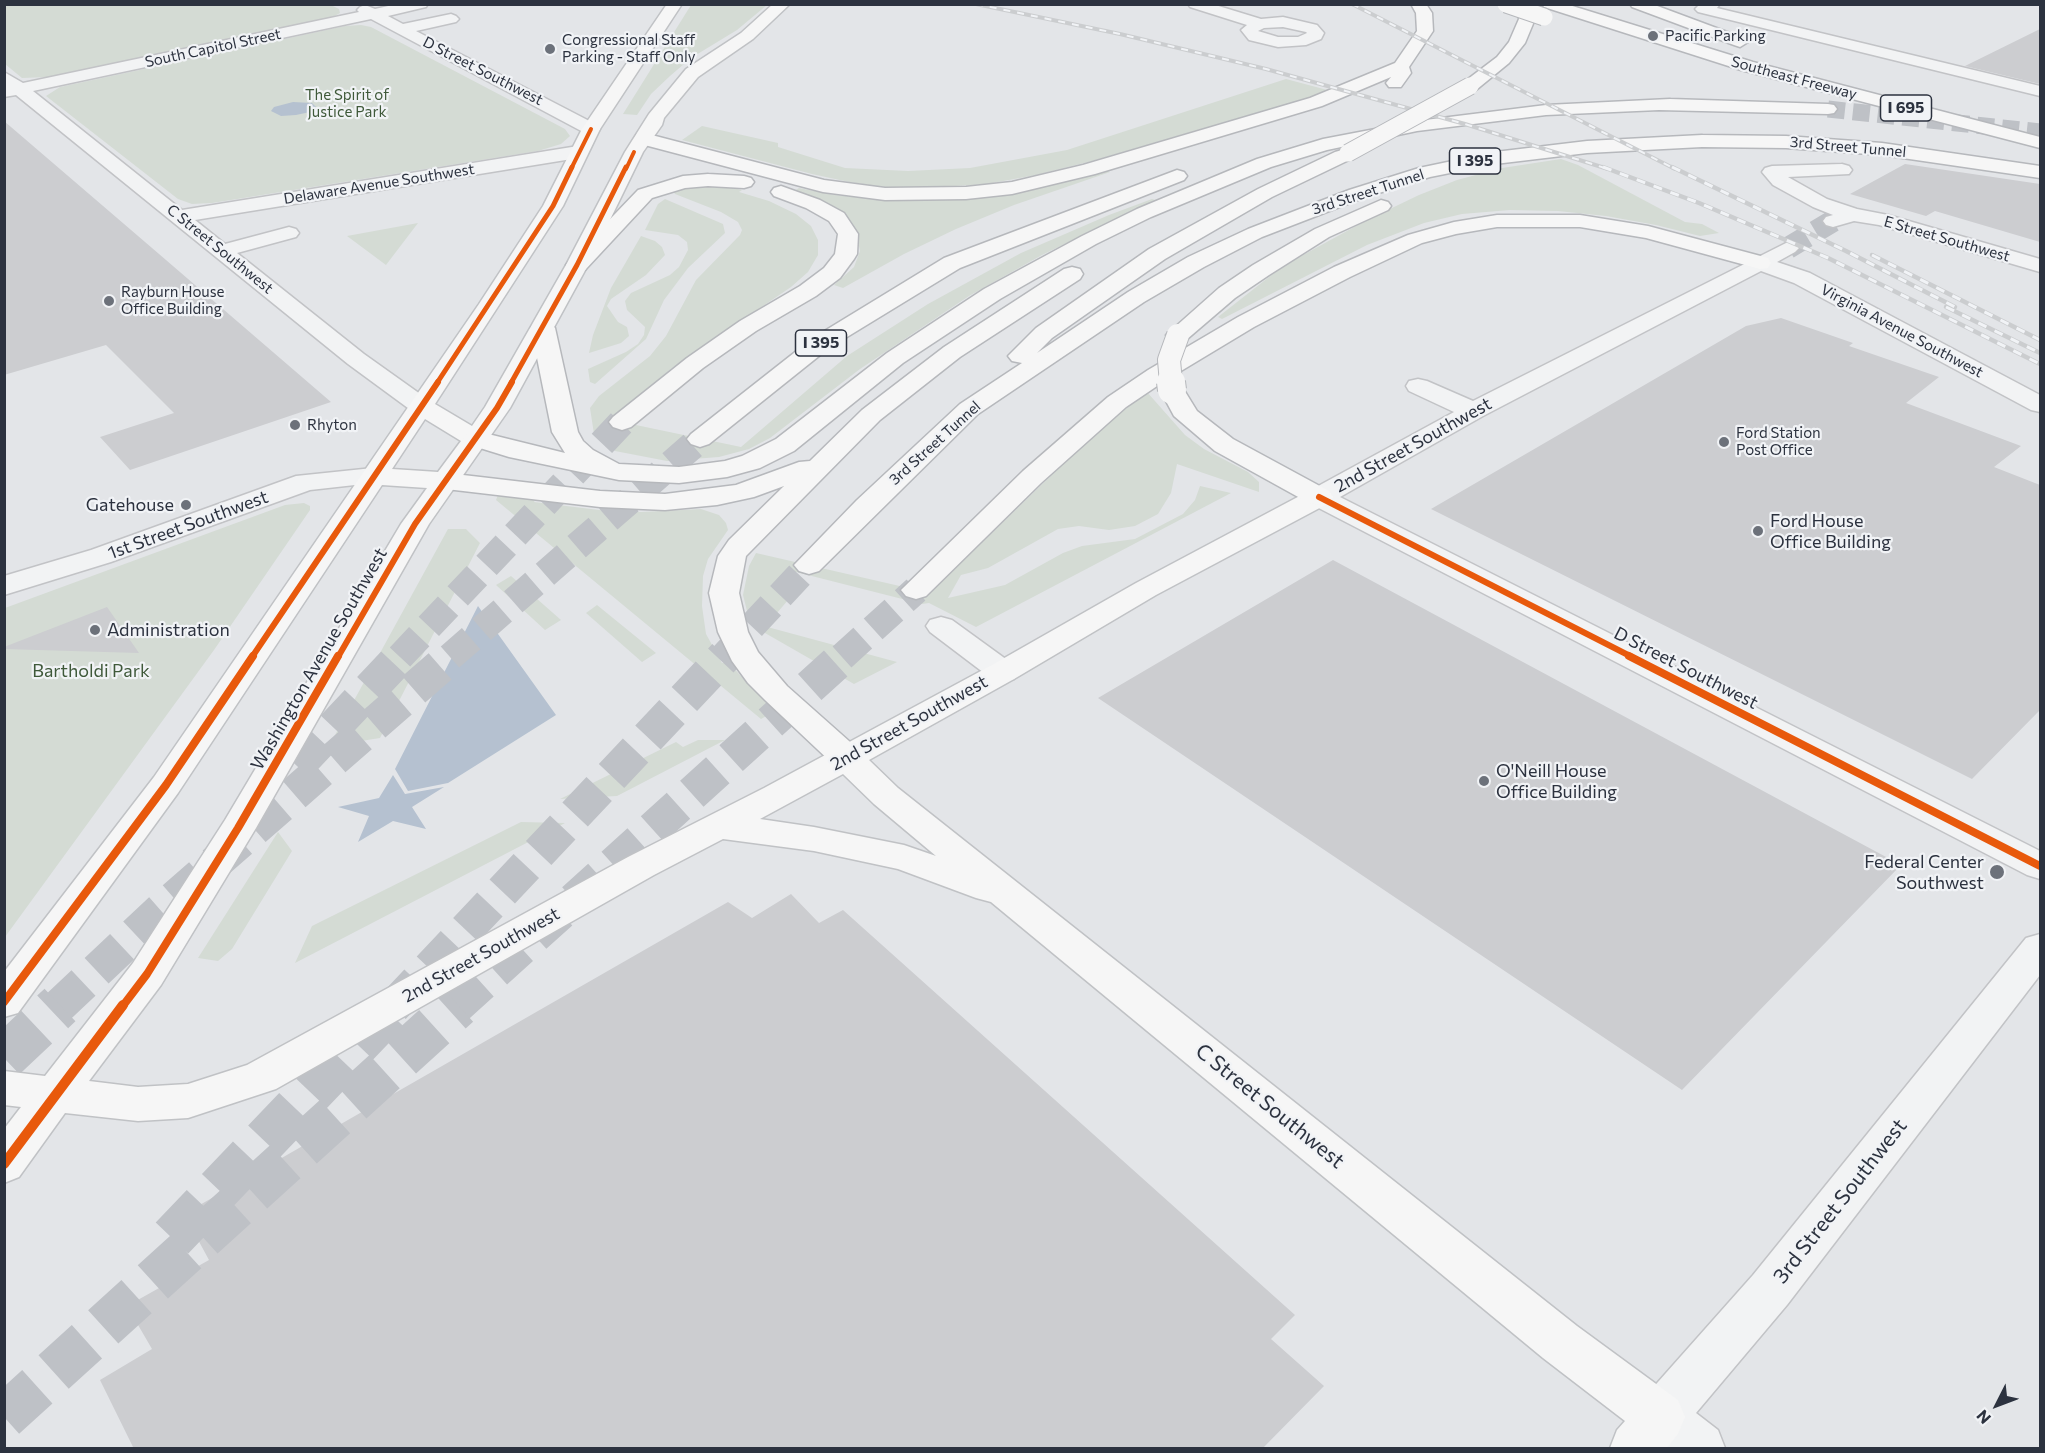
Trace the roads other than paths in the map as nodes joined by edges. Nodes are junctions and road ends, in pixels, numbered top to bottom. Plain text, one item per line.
1 (352, 4) edge
2 (422, 4) edge
3 (675, 4) edge
4 (783, 4) edge
5 (1196, 4) edge
6 (1253, 4) edge
7 (1408, 4) edge
8 (1418, 4) edge
9 (1506, 4) edge
10 (1524, 4) edge
11 (1549, 4) edge
12 (1601, 4) edge
13 (1637, 4) edge
14 (1713, 4) edge
15 (1225, 13) junction
16 (374, 14) junction
17 (451, 19) dead end
18 (1260, 24) dead end
19 (401, 29) junction
20 (1425, 32) junction
21 (1798, 62) dead end
22 (1401, 67) junction
23 (1771, 72) junction
24 (4, 77) edge
25 (1882, 84) dead end
26 (12, 91) edge
27 (2040, 91) edge
28 (1670, 104) junction
29 (1828, 109) tunnel mouth
30 (619, 138) junction
31 (2040, 143) edge
32 (578, 152) junction
33 (1534, 152) junction
34 (1348, 153) junction
35 (1209, 166) dead end
36 (1842, 170) dead end
37 (1191, 171) dead end
38 (2040, 172) edge
39 (744, 182) junction
40 (180, 216) junction
41 (289, 233) dead end
42 (1788, 248) tunnel mouth
43 (222, 250) junction
44 (1112, 252) dead end
45 (952, 263) junction
46 (1091, 263) dead end
47 (1760, 263) junction
48 (577, 265) junction
49 (2040, 266) edge
50 (543, 327) junction
51 (1418, 386) dead end
52 (2040, 405) edge
53 (421, 406) junction
54 (969, 409) junction
55 (1474, 411) junction
56 (622, 422) tunnel mouth
57 (700, 438) tunnel mouth
58 (476, 439) junction
59 (823, 461) junction
60 (619, 472) junction
61 (373, 476) junction
62 (446, 481) junction
63 (1318, 497) junction
64 (809, 566) tunnel mouth
65 (4, 586) edge
66 (916, 590) tunnel mouth
67 (941, 626) dead end
68 (1003, 672) junction
69 (846, 757) junction
70 (719, 826) junction
71 (2040, 866) edge
72 (1016, 899) junction
73 (2040, 948) edge
74 (4, 1002) edge
75 (4, 1088) edge
76 (55, 1094) junction
77 (4, 1164) edge
78 (1647, 1433) edge
79 (1700, 1449) edge

1 - 16 street, D Street Southwest
2 - 16 street, South Capitol Street
3 - 30 main road
4 - 30 main road, Washington Avenue Southwest
5 - 15 street
6 - 15 street
7 - 20 main road
8 - 20 main road
9 - 23 main road, bridge
10 - 34 main road, bridge
11 - 23 main road, Southeast Freeway / I 695
12 - 13 main road, Southeast Freeway
14 - 27 street
15 - 18 street
16 - 19 street, D Street Southwest
16 - 26 street, South Capitol Street
17 - 19 street
19 - 30 street, D Street Southwest
20 - 22 main road
21 - 25 main road, Southeast Freeway / I 695
22 - 30 main road
22 - 45 main road
23 - 31 main road, Southeast Freeway / I 695
24 - 26 street, C Street Southwest
26 - 40 street, C Street Southwest
28 - 29 main road, 3rd Street Tunnel
28 - 35 main road, 3rd Street Tunnel
28 - 60 main road
30 - 32 main road, Washington Avenue Southwest
30 - 39 main road
30 - 48 main road, Washington Avenue Southwest
32 - 40 street, Delaware Avenue Southwest
32 - 53 main road, Washington Avenue Southwest
33 - 38 main road, 3rd Street Tunnel / I 395
33 - 54 main road, 3rd Street Tunnel / I 395
33 - 63 main road, bridge
34 - 44 main road
34 - 54 main road
36 - 49 street, E Street Southwest
37 - 45 main road, I 395
39 - 48 main road
39 - 56 main road
40 - 43 street, C Street Southwest
41 - 43 street
42 - 47 street, 2nd Street Southwest
43 - 53 street, C Street Southwest
45 - 57 main road, I 395
46 - 59 main road, C Street Southwest
47 - 52 street, Virginia Avenue Southwest
47 - 55 street, 2nd Street Southwest
47 - 66 main road
48 - 50 main road, Washington Avenue Southwest
50 - 58 main road, Washington Avenue Southwest
50 - 60 main road
51 - 55 street
53 - 58 main road
53 - 61 main road, Washington Avenue Southwest
54 - 64 main road, 3rd Street Tunnel / I 395
55 - 63 street, 2nd Street Southwest
58 - 60 main road
58 - 62 main road, Washington Avenue Southwest
59 - 62 main road
59 - 69 main road, C Street Southwest
61 - 62 main road
61 - 65 street, 1st Street Southwest
61 - 74 main road, Washington Avenue Southwest
62 - 76 main road, Washington Avenue Southwest
63 - 68 main road, 2nd Street Southwest
63 - 71 street, D Street Southwest
67 - 68 street
68 - 69 main road, 2nd Street Southwest
69 - 70 main road, 2nd Street Southwest
69 - 72 main road, C Street Southwest
70 - 72 main road
70 - 76 main road, 2nd Street Southwest
72 - 78 main road, C Street Southwest
73 - 78 street, 3rd Street Southwest
75 - 76 main road, 2nd Street Southwest
76 - 77 main road, Washington Avenue Southwest
78 - 79 street, C Street Southwest

